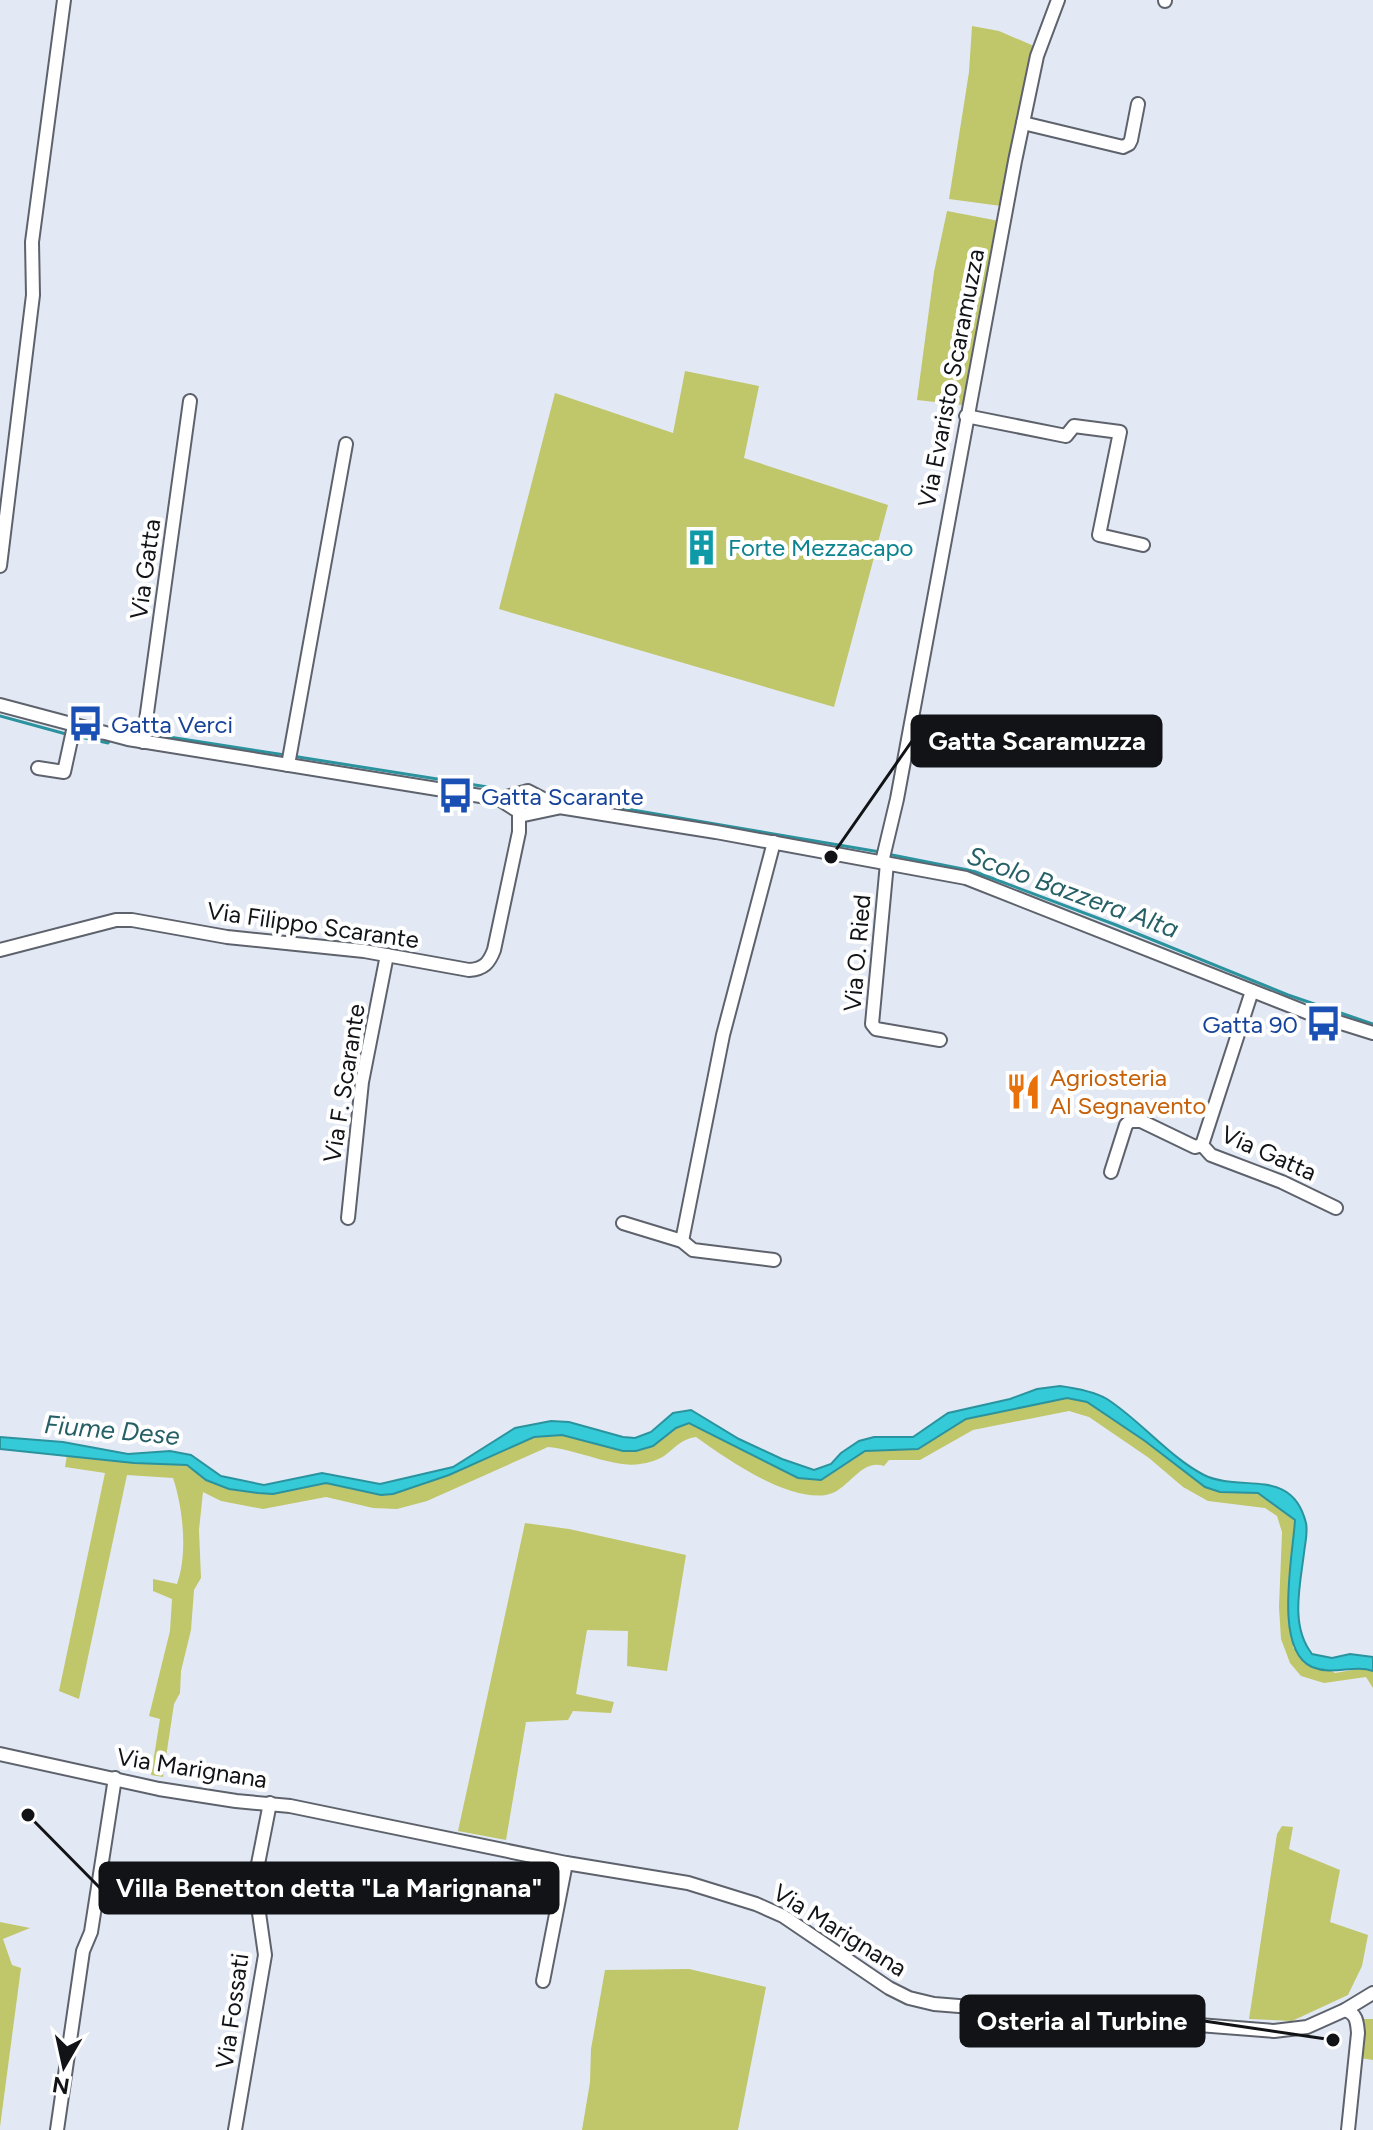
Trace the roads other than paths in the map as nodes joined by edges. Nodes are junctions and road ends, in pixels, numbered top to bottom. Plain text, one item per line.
1 (64, 0) edge
2 (1058, 0) edge
3 (1138, 104) dead end
4 (1023, 123) junction
5 (190, 401) dead end
6 (966, 416) junction
7 (346, 444) dead end
8 (1143, 545) dead end
9 (0, 566) edge
10 (0, 705) edge
11 (74, 726) junction
12 (144, 737) junction
13 (289, 760) junction
14 (38, 768) dead end
15 (519, 794) junction
16 (499, 799) junction
17 (539, 799) junction
18 (559, 807) junction
19 (526, 812) junction
20 (774, 842) junction
21 (885, 863) junction
22 (0, 950) edge
23 (387, 955) junction
24 (1252, 991) junction
25 (1373, 1033) edge
26 (940, 1040) dead end
27 (1202, 1145) junction
28 (1111, 1172) dead end
29 (1336, 1208) dead end
30 (348, 1218) dead end
31 (623, 1223) dead end
32 (682, 1241) junction
33 (774, 1260) dead end
34 (0, 1754) edge
35 (115, 1778) junction
36 (270, 1803) junction
37 (566, 1863) junction
38 (543, 1981) dead end
39 (1373, 1993) edge
40 (1345, 2010) junction
41 (57, 2130) edge
42 (235, 2130) edge
43 (1348, 2130) edge

1 - 9 street
2 - 4 street, Via Evaristo Scaramuzza
3 - 4 street
4 - 6 street, Via Evaristo Scaramuzza
5 - 12 street, Via Gatta
6 - 8 street
6 - 21 street, Via Evaristo Scaramuzza
7 - 13 street
10 - 11 street
11 - 12 street
11 - 14 street
12 - 13 street
13 - 16 street
15 - 16 street
15 - 17 street
15 - 19 street
16 - 19 street
17 - 18 street
17 - 19 street
18 - 19 street
18 - 20 street
19 - 23 street, Via Filippo Scarante
20 - 21 street
20 - 32 street
21 - 24 street
21 - 26 street, Via O. Ried
22 - 23 street, Via Filippo Scarante
23 - 30 street, Via F. Scarante
24 - 25 street
24 - 27 street, Via Gatta
27 - 28 street
27 - 29 street, Via Gatta
31 - 32 street
32 - 33 street
34 - 35 street, Via Marignana
35 - 36 street, Via Marignana
35 - 41 street
36 - 37 street, Via Marignana
36 - 42 street, Via Fossati
37 - 38 street
37 - 40 street, Via Marignana
39 - 40 street, Via Marignana
40 - 43 street

